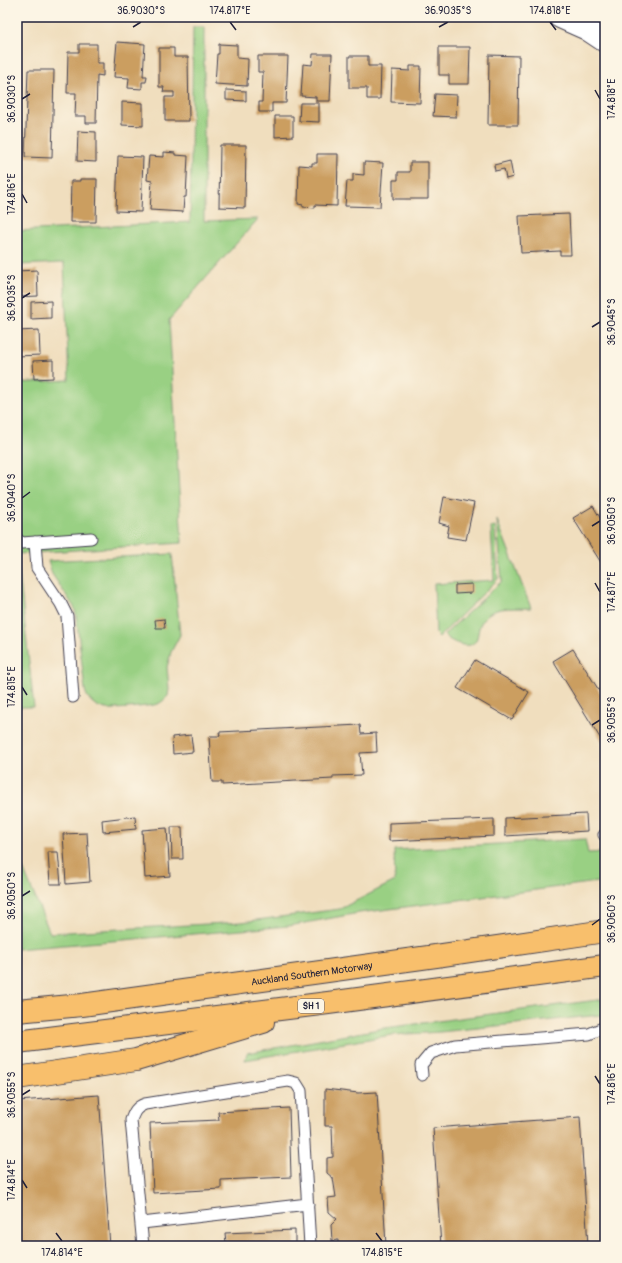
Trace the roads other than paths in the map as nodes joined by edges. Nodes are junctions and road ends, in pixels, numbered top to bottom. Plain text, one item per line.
1 (560, 17) edge
2 (605, 41) edge
3 (17, 538) edge
4 (91, 538) dead end
5 (35, 542) junction
6 (73, 697) dead end
7 (605, 931) edge
8 (605, 966) edge
9 (328, 1004) junction
10 (17, 1011) edge
11 (605, 1027) edge
12 (17, 1042) edge
13 (422, 1075) dead end
14 (17, 1078) edge
15 (308, 1204) junction
16 (142, 1223) junction
17 (143, 1246) edge
18 (310, 1246) edge

1 - 2 street
3 - 5 lane
4 - 5 lane
5 - 6 lane
7 - 10 highway, Auckland Southern Motorway
8 - 9 highway, SH 1
9 - 12 highway, SH 1
9 - 14 highway
11 - 13 lane
15 - 16 lane
15 - 16 lane
15 - 18 lane
16 - 17 lane

